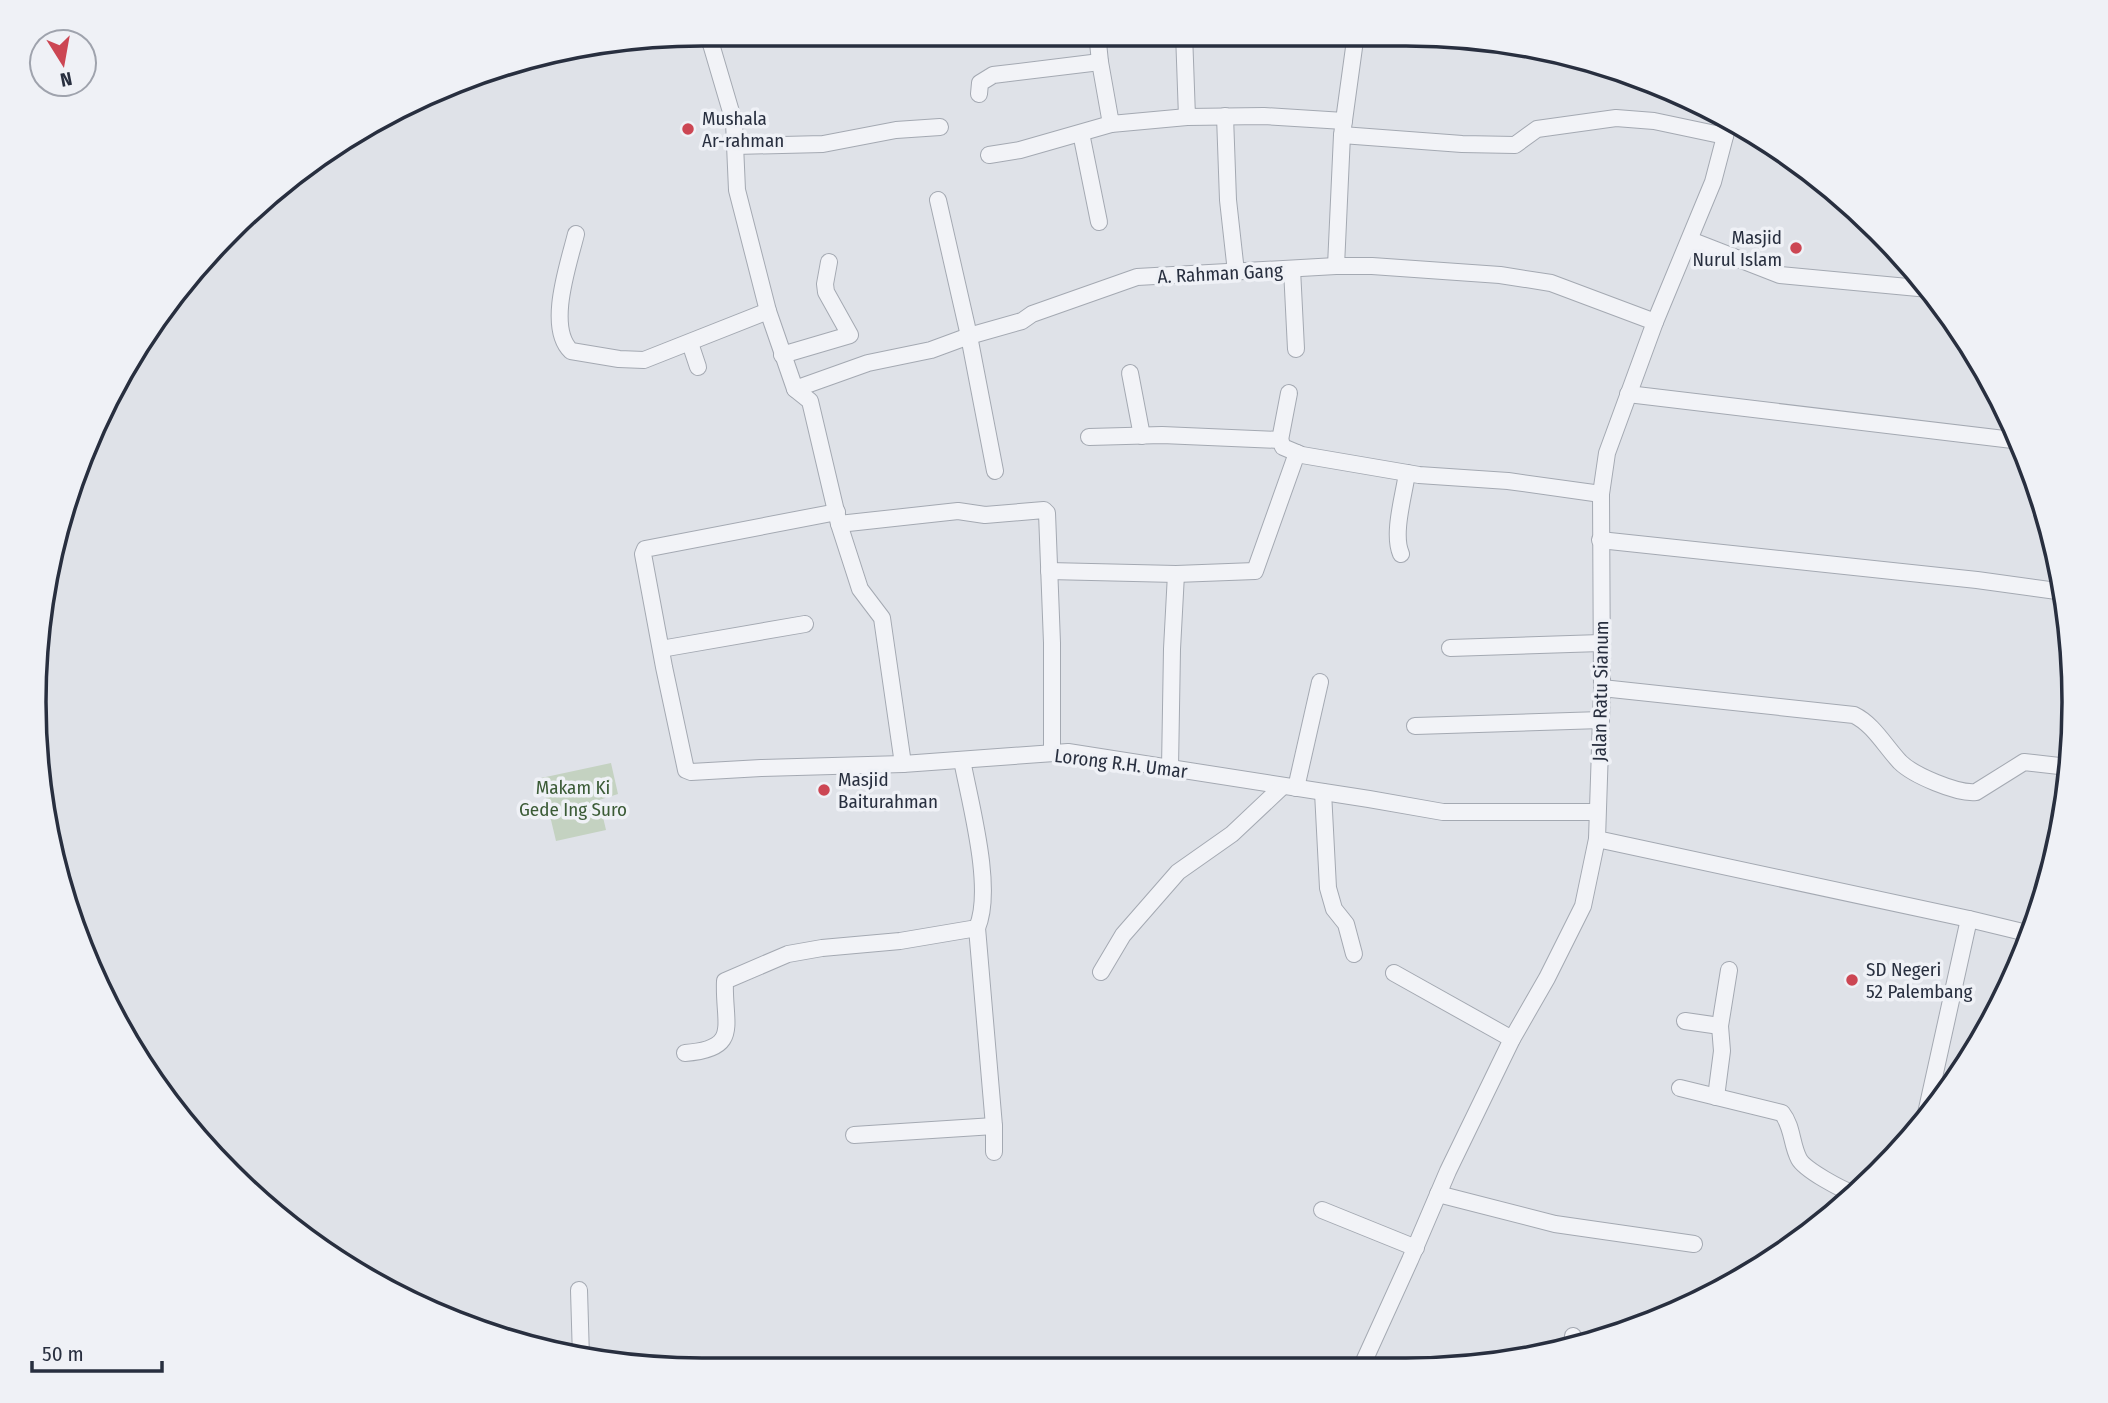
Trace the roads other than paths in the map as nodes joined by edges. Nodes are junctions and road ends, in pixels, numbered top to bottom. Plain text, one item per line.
1 (709, 46) edge
2 (1098, 46) edge
3 (1184, 46) edge
4 (1354, 46) edge
5 (1100, 62) junction
6 (979, 94) dead end
7 (1225, 116) junction
8 (1187, 117) junction
9 (1111, 124) junction
10 (940, 127) dead end
11 (1343, 128) junction
12 (1727, 129) edge
13 (1081, 133) junction
14 (735, 146) junction
15 (989, 155) dead end
16 (938, 201) dead end
17 (1099, 222) dead end
18 (576, 233) dead end
19 (1690, 240) junction
20 (829, 262) dead end
21 (1336, 266) junction
22 (1292, 269) junction
23 (1236, 272) junction
24 (1915, 288) edge
25 (768, 311) junction
26 (1655, 322) junction
27 (969, 336) junction
28 (690, 343) junction
29 (1296, 349) dead end
30 (782, 355) junction
31 (698, 368) dead end
32 (1130, 373) dead end
33 (795, 389) junction
34 (1289, 393) dead end
35 (1628, 394) junction
36 (1142, 436) junction
37 (1089, 437) dead end
38 (1280, 439) junction
39 (2008, 439) edge
40 (1297, 453) junction
41 (995, 471) dead end
42 (1407, 473) junction
43 (1601, 494) junction
44 (838, 518) junction
45 (1600, 540) junction
46 (1401, 554) dead end
47 (1049, 571) junction
48 (1176, 574) junction
49 (2053, 590) edge
50 (805, 624) dead end
51 (1601, 643) junction
52 (1450, 648) dead end
53 (661, 649) junction
54 (1320, 682) dead end
55 (1602, 688) junction
56 (1601, 720) junction
57 (1415, 726) dead end
58 (1052, 753) junction
59 (962, 760) junction
60 (903, 764) junction
61 (2059, 766) edge
62 (1170, 768) junction
63 (1290, 787) junction
64 (1323, 792) junction
65 (1597, 812) junction
66 (1597, 839) junction
67 (1969, 919) junction
68 (977, 928) junction
69 (2021, 932) edge
70 (1354, 954) dead end
71 (1729, 970) dead end
72 (1101, 972) dead end
73 (1394, 974) dead end
74 (1685, 1021) dead end
75 (1720, 1026) junction
76 (1512, 1039) junction
77 (685, 1053) dead end
78 (1681, 1088) dead end
79 (1716, 1097) junction
80 (1930, 1097) edge
81 (994, 1126) junction
82 (854, 1135) dead end
83 (994, 1152) dead end
84 (1844, 1191) edge
85 (1438, 1194) junction
86 (1322, 1210) dead end
87 (1694, 1244) dead end
88 (1416, 1248) junction
89 (579, 1290) dead end
90 (581, 1346) edge
91 (1366, 1358) edge

1 - 14 street
2 - 5 street
3 - 8 street
4 - 11 street
5 - 6 street
5 - 9 street
7 - 8 street
7 - 11 street
7 - 23 street
8 - 9 street
9 - 13 street
10 - 14 street
11 - 12 street
11 - 21 street
12 - 19 street, Jalan Ratu Sianum
13 - 15 street
13 - 17 street
14 - 25 street
16 - 27 street
18 - 28 street
19 - 24 street
19 - 26 street, Jalan Ratu Sianum
20 - 30 street
21 - 22 street, A. Rahman Gang
21 - 26 street, A. Rahman Gang
22 - 23 street, A. Rahman Gang
22 - 29 street
23 - 27 street, A. Rahman Gang
25 - 28 street
25 - 30 street
26 - 35 street, Jalan Ratu Sianum
27 - 33 street, A. Rahman Gang
27 - 41 street
28 - 31 street
30 - 33 street
32 - 36 street
33 - 44 street
34 - 38 street
35 - 39 street
35 - 43 street, Jalan Ratu Sianum
36 - 37 street
36 - 38 street
38 - 40 street
40 - 42 street
40 - 48 street
42 - 43 street
42 - 46 street
43 - 45 street, Jalan Ratu Sianum
44 - 47 street
44 - 53 street, Lorong R.H. Umar
44 - 60 street
45 - 49 street
45 - 51 street, Jalan Ratu Sianum
47 - 48 street
47 - 58 street
48 - 62 street
50 - 53 street
51 - 52 street
51 - 55 street, Jalan Ratu Sianum
53 - 60 street, Lorong R.H. Umar
54 - 63 street
55 - 56 street, Jalan Ratu Sianum
55 - 61 street
56 - 57 street
56 - 65 street, Jalan Ratu Sianum
58 - 59 street, Lorong R.H. Umar
58 - 62 street, Lorong R.H. Umar
59 - 60 street, Lorong R.H. Umar
59 - 68 street
62 - 63 street, Lorong R.H. Umar
63 - 64 street, Lorong R.H. Umar
63 - 72 street
64 - 65 street, Lorong R.H. Umar
64 - 70 street
65 - 66 street, Jalan Ratu Sianum
66 - 67 street
66 - 76 street, Jalan Ratu Sianum
67 - 69 street
67 - 80 street
68 - 77 street
68 - 81 street
71 - 75 street
73 - 76 street
74 - 75 street
75 - 79 street
76 - 85 street, Jalan Ratu Sianum
78 - 79 street
79 - 84 street
81 - 82 street
81 - 83 street
85 - 87 street
85 - 88 street, Jalan Ratu Sianum
86 - 88 street
88 - 91 street, Jalan Ratu Sianum
89 - 90 street

